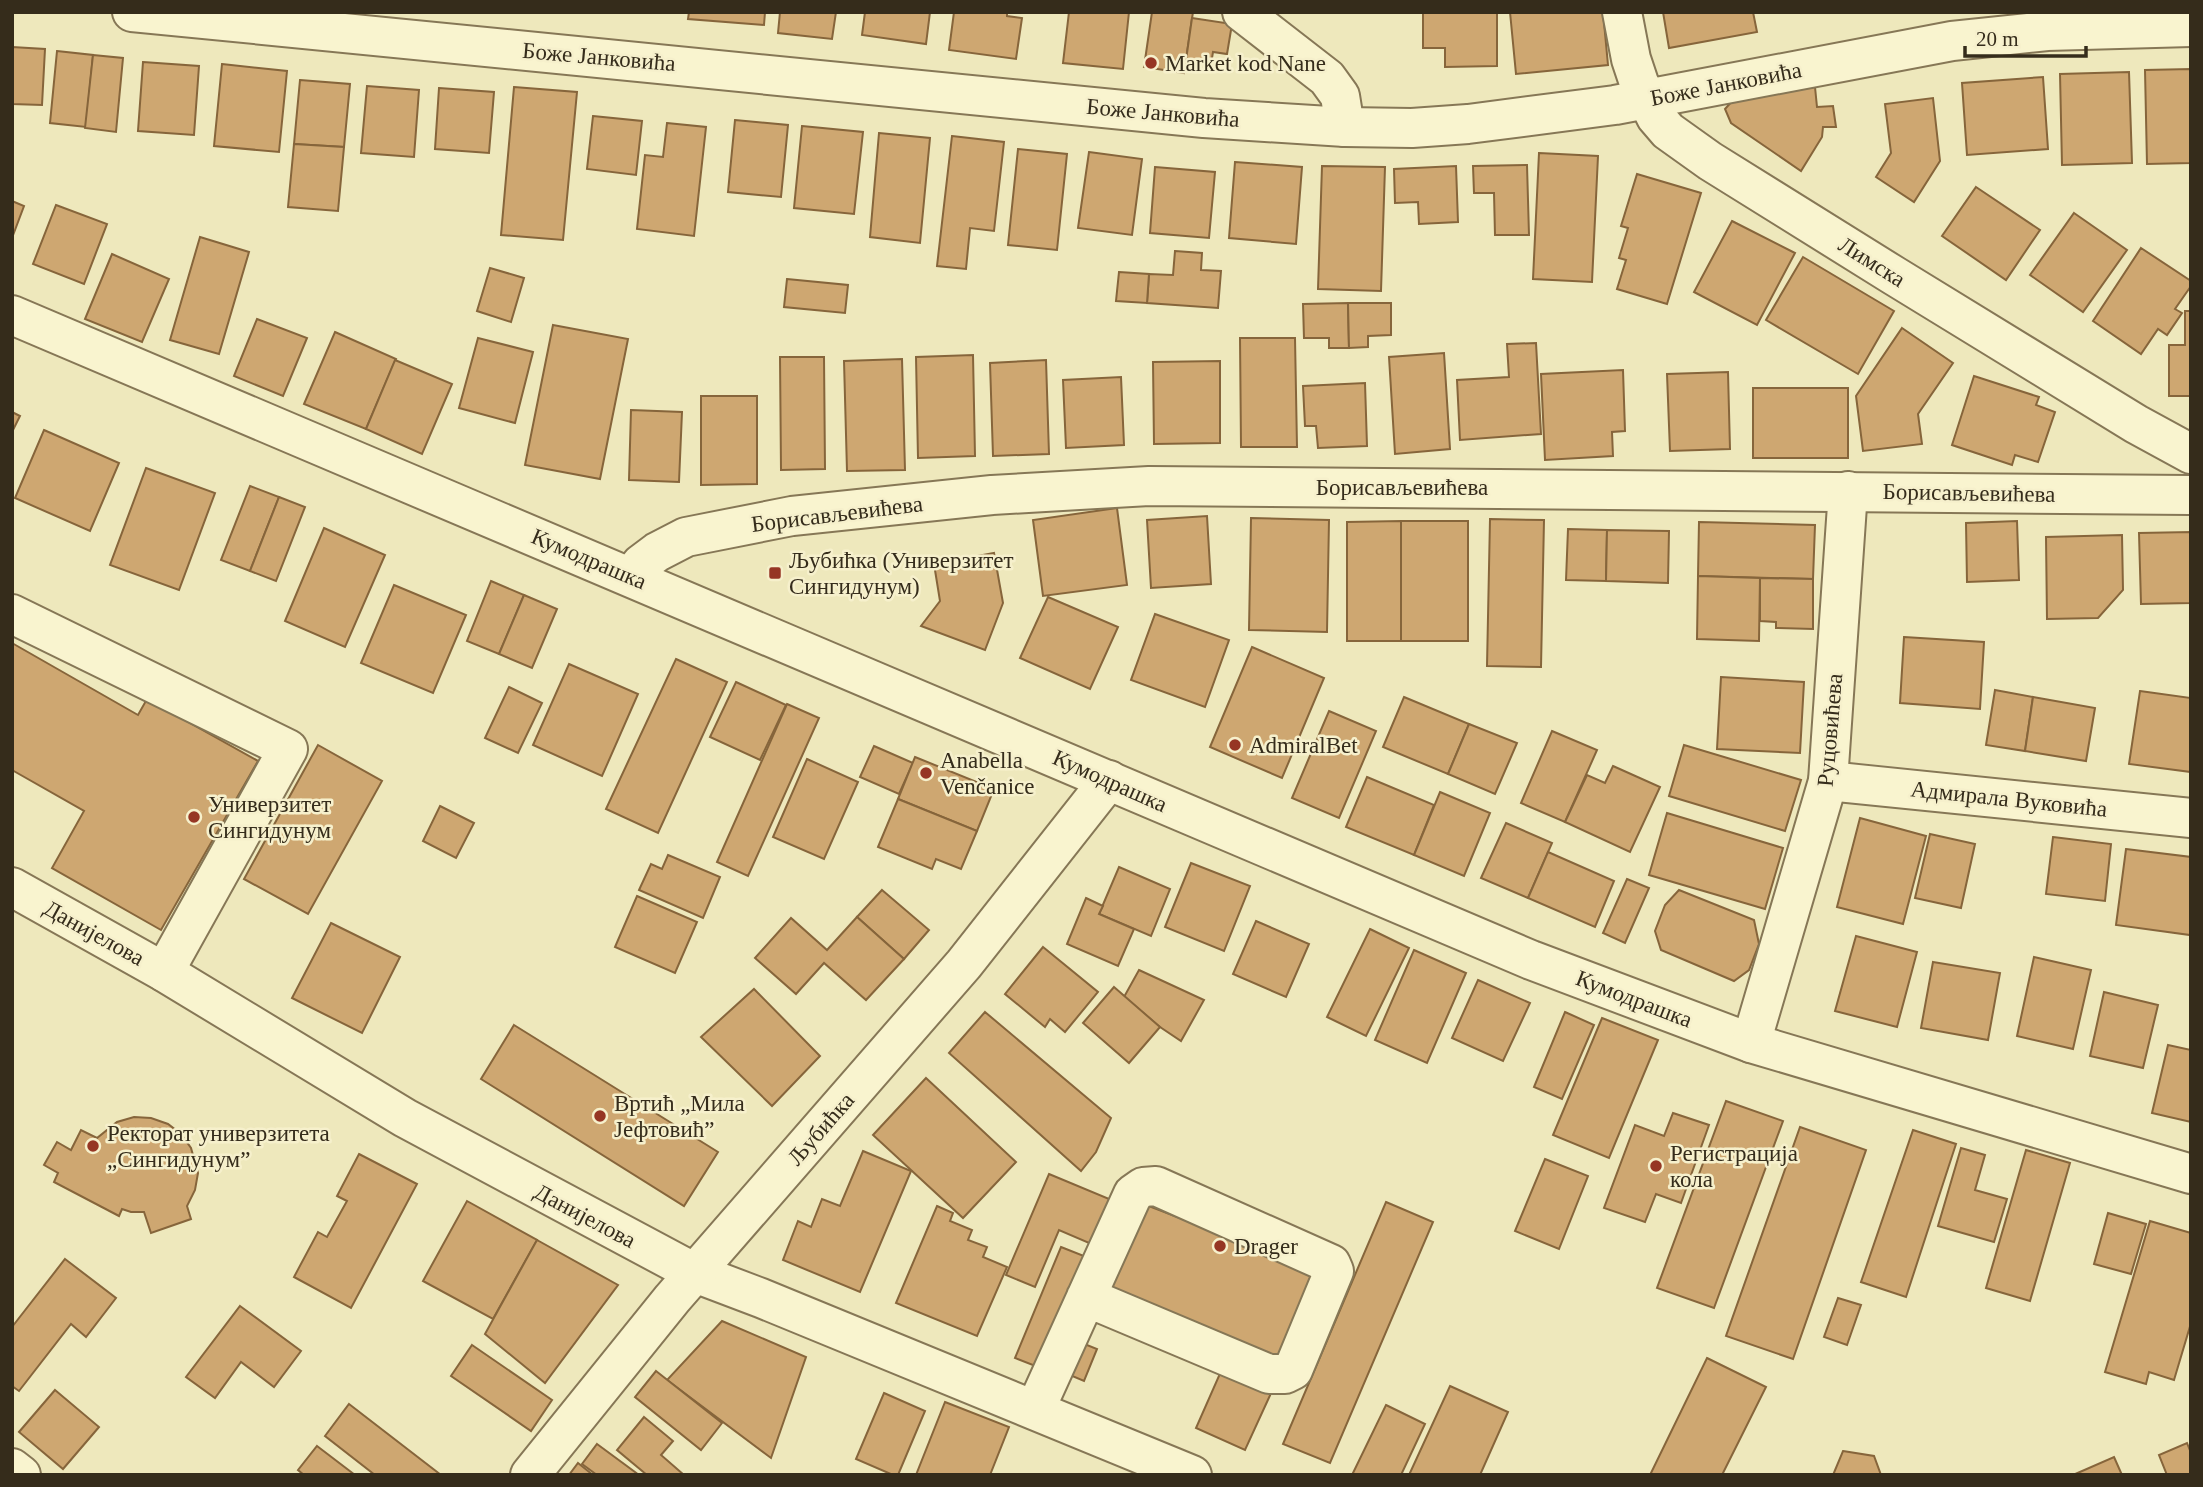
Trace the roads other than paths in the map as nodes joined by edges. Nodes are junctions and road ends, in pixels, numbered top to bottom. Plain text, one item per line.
1 (132, 12) edge
2 (1242, 12) edge
3 (1622, 12) edge
4 (2191, 27) edge
5 (1646, 99) junction
6 (1345, 127) junction
7 (12, 315) edge
8 (2180, 449) edge
9 (1848, 491) junction
10 (2148, 494) junction
11 (2191, 495) edge
12 (631, 577) junction
13 (12, 614) edge
14 (1109, 780) junction
15 (1828, 781) junction
16 (2191, 818) edge
17 (12, 887) edge
18 (164, 972) junction
19 (1751, 1043) junction
20 (2191, 1174) edge
21 (695, 1273) junction
22 (1086, 1297) junction
23 (1035, 1410) junction
24 (12, 1468) edge
25 (21, 1475) edge
26 (530, 1475) edge
27 (1192, 1475) edge

1 - 6 street, Боже Јанковића
2 - 6 street
3 - 5 street, Лимска
4 - 5 street, Боже Јанковића
5 - 6 street, Боже Јанковића
5 - 8 street, Лимска
7 - 12 street, Кумодрашка
8 - 10 street
9 - 10 street, Борисављевићева
9 - 12 street, Борисављевићева
9 - 15 street, Руцовићева
10 - 11 street, Борисављевићева
12 - 14 street, Кумодрашка
13 - 18 street
14 - 19 street, Кумодрашка
14 - 21 street, Љубићка
15 - 16 street, Адмирала Вуковића
15 - 19 street, Руцовићева
17 - 18 street, Данијелова
18 - 21 street, Данијелова
19 - 20 street, Кумодрашка
21 - 23 street, Данијелова
21 - 26 street, Љубићка
22 - 22 street
22 - 23 street
23 - 27 street, Данијелова
24 - 25 street

